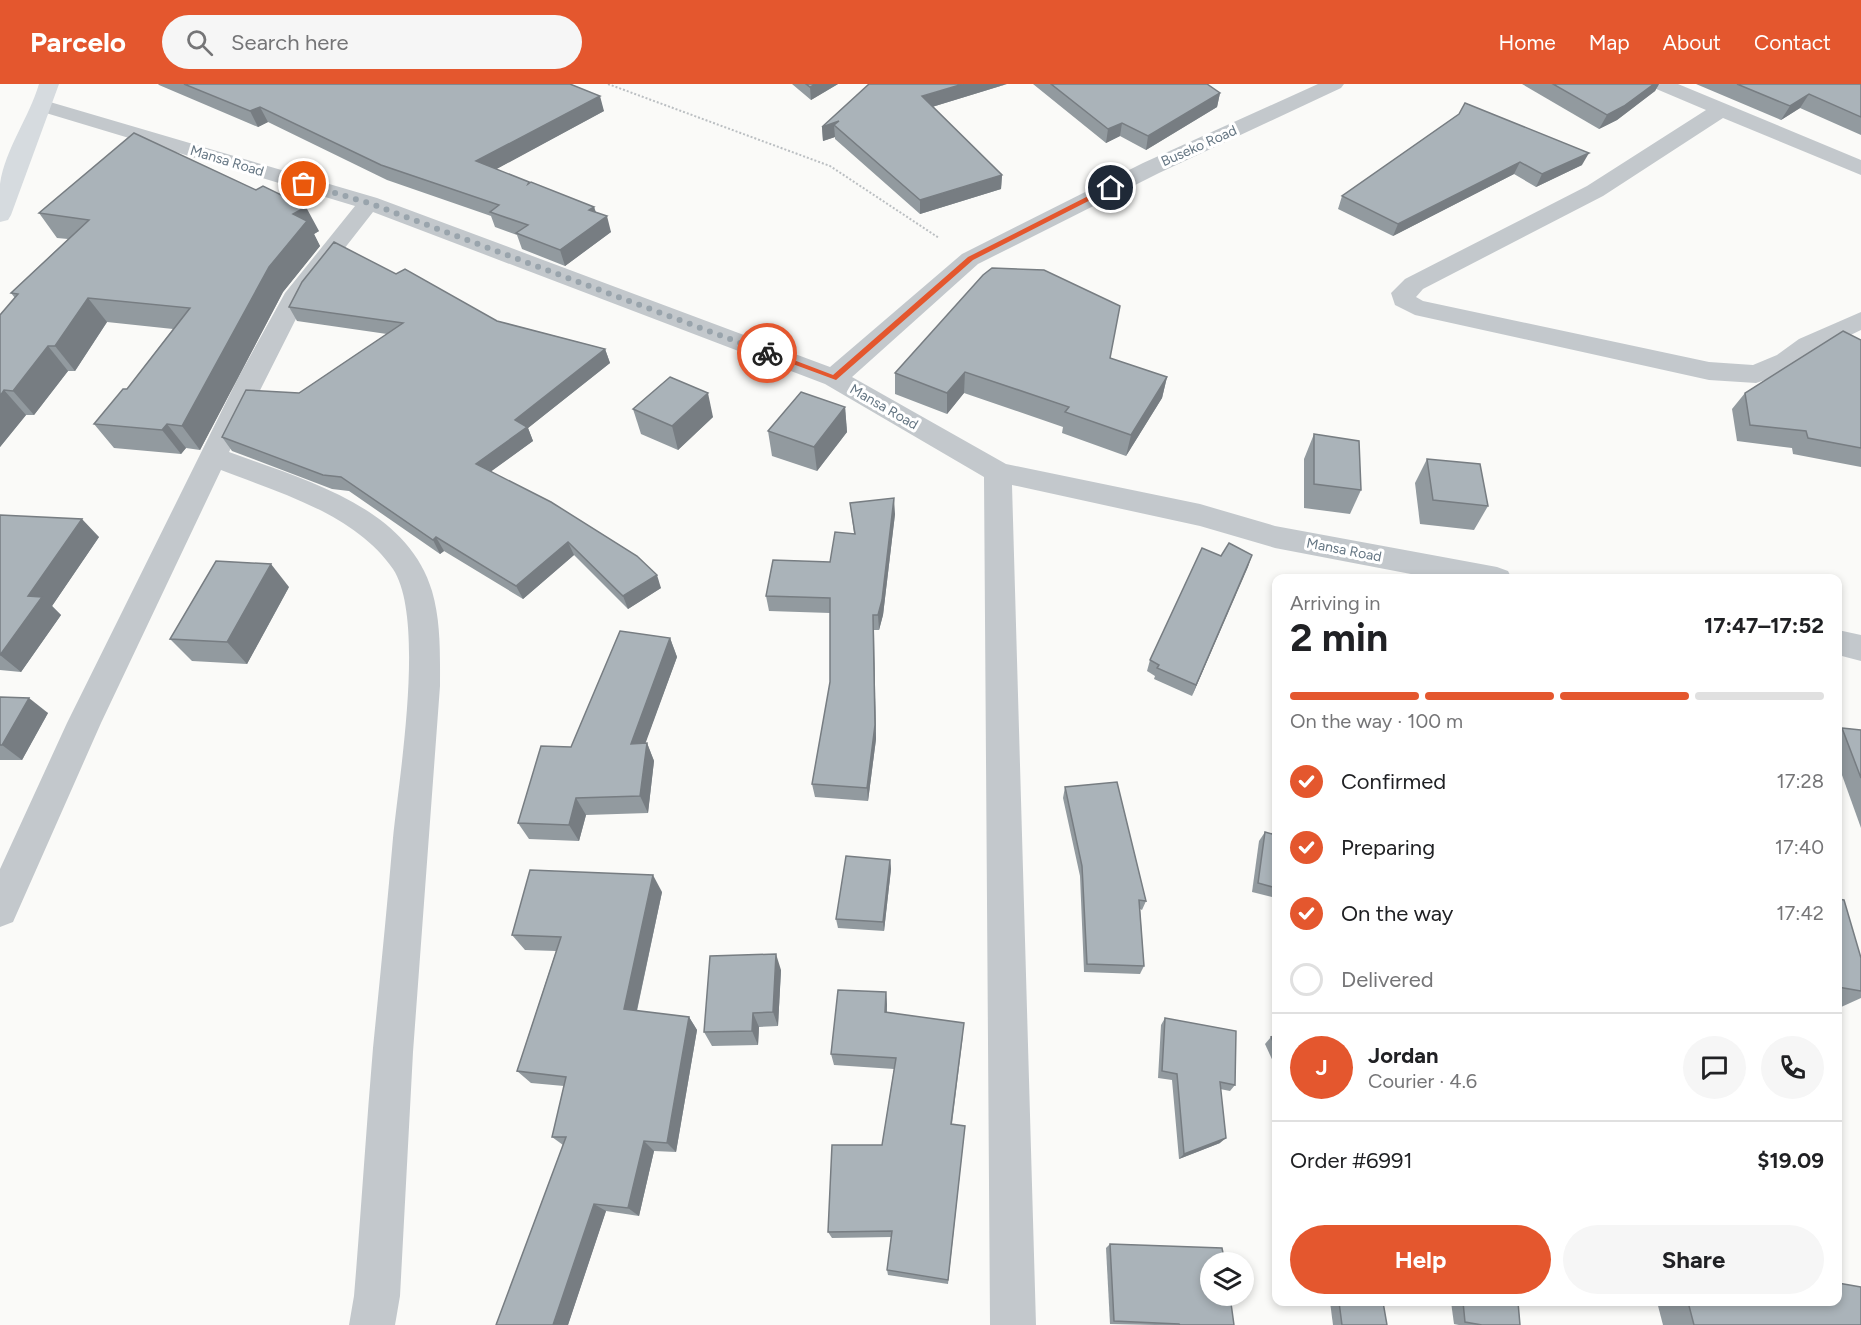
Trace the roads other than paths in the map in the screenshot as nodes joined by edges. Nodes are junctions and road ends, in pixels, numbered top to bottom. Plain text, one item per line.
1 (1334, 84) edge
2 (1661, 84) edge
3 (46, 95) edge
4 (1721, 110) junction
5 (1861, 168) edge
6 (369, 203) junction
7 (0, 215) edge
8 (1861, 320) edge
9 (834, 378) junction
10 (213, 456) junction
11 (998, 472) junction
12 (1471, 574) edge
13 (1842, 644) edge
14 (1861, 648) edge
15 (0, 910) edge
16 (372, 1325) edge
17 (1013, 1325) edge

1 - 9 street, Buseko Road
2 - 4 street
3 - 6 street, Mansa Road
3 - 7 main road
4 - 5 street
4 - 8 street
6 - 9 street, Mansa Road
6 - 10 street
9 - 11 street, Mansa Road
10 - 15 street
10 - 16 street
11 - 12 street, Mansa Road
11 - 17 street
13 - 14 street

